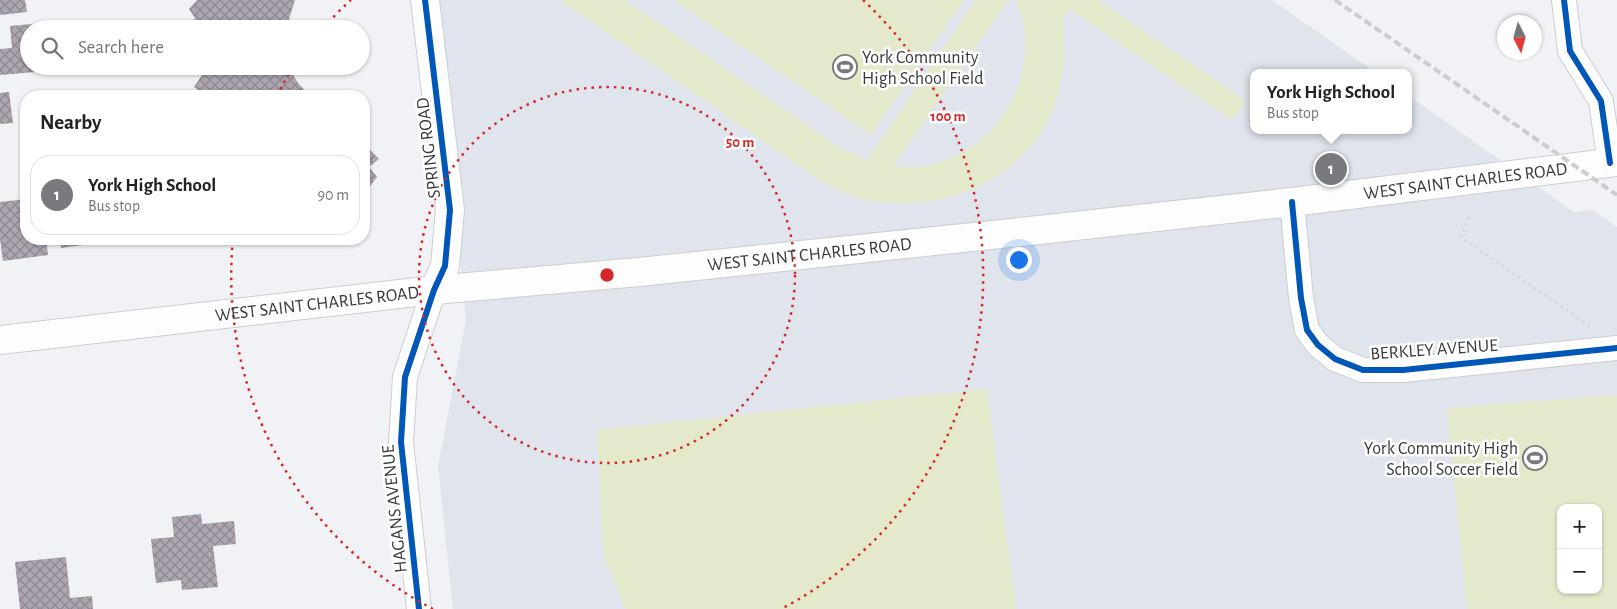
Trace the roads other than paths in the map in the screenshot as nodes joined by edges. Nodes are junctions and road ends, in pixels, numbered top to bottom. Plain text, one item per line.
1 (425, 0) edge
2 (1564, 0) edge
3 (1614, 162) edge
4 (1292, 202) junction
5 (434, 290) junction
6 (0, 340) edge
7 (1617, 348) edge
8 (419, 609) edge

1 - 5 main road, SPRING ROAD
2 - 3 street
3 - 4 main road, WEST SAINT CHARLES ROAD
4 - 5 main road, WEST SAINT CHARLES ROAD
4 - 7 street, BERKLEY AVENUE
5 - 6 main road, WEST SAINT CHARLES ROAD
5 - 8 street, HAGANS AVENUE

